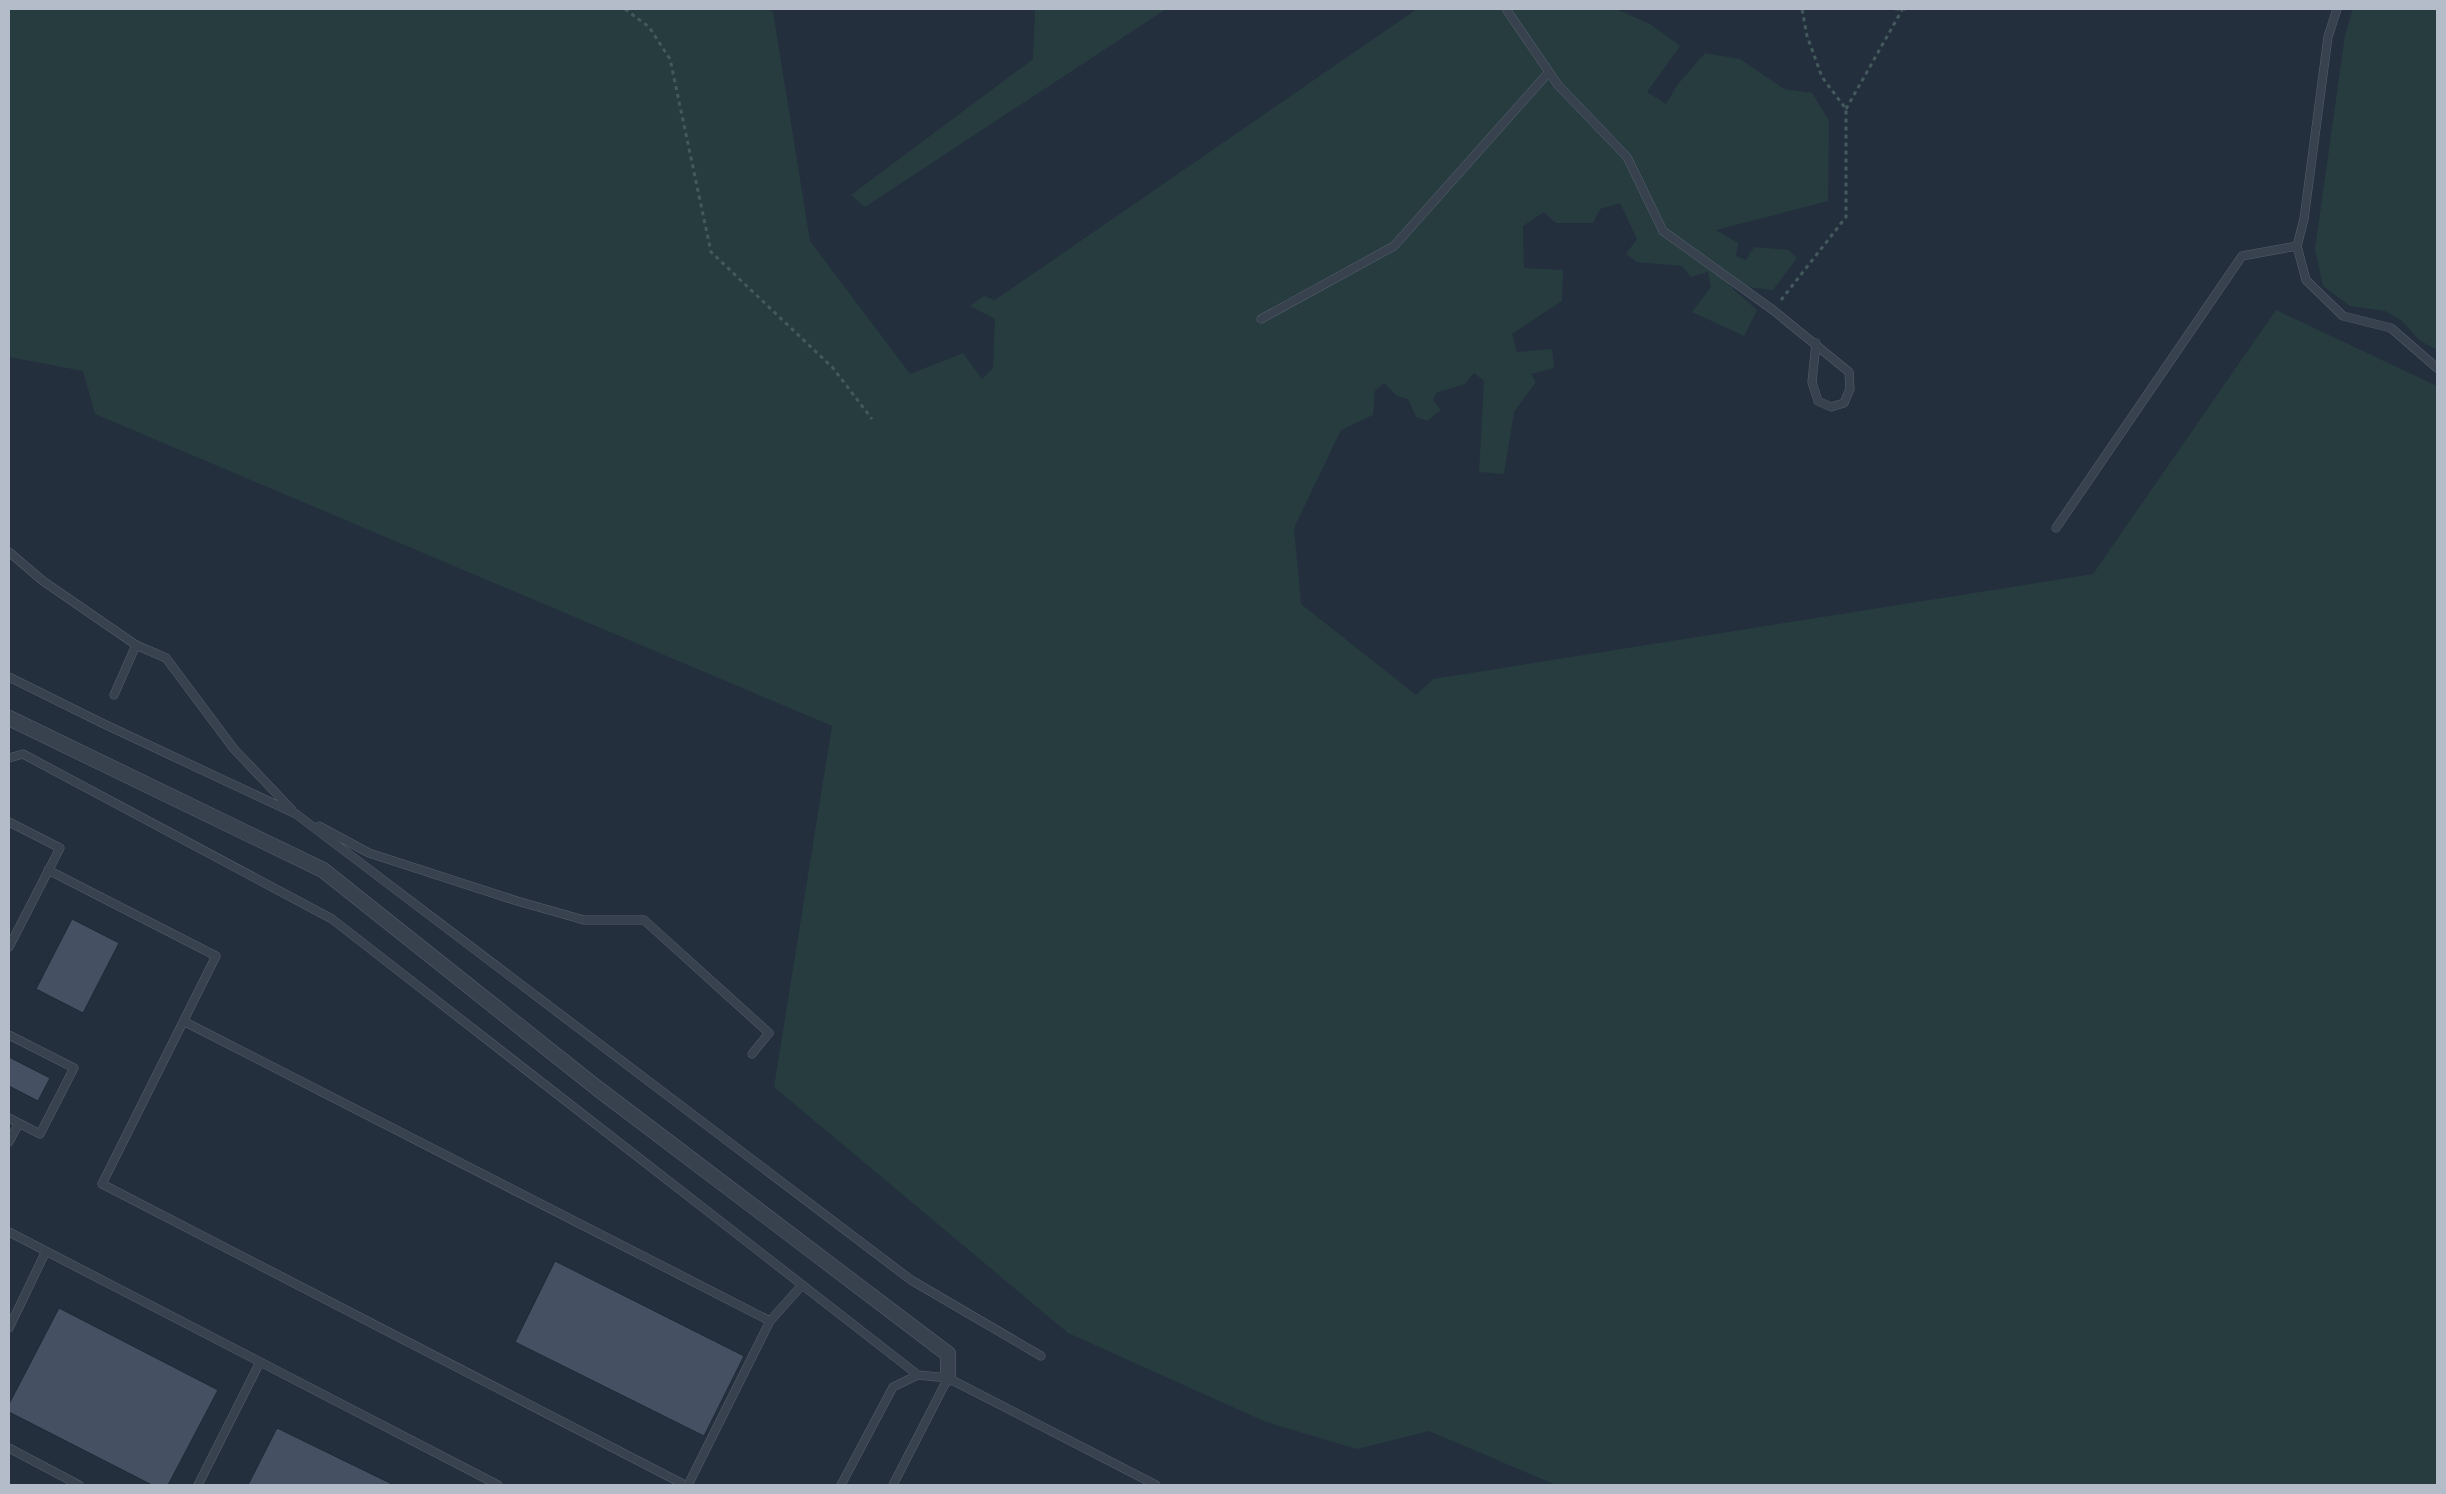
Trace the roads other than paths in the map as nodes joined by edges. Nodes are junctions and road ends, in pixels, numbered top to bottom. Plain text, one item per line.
1 (1506, 9) edge
2 (2337, 9) edge
3 (1549, 72) junction
4 (2297, 246) junction
5 (1261, 319) dead end
6 (1816, 343) junction
7 (2437, 368) edge
8 (2056, 528) dead end
9 (9, 552) edge
10 (136, 645) junction
11 (9, 677) edge
12 (114, 695) dead end
13 (9, 718) edge
14 (9, 758) edge
15 (296, 814) junction
16 (9, 822) edge
17 (48, 870) junction
18 (9, 947) edge
19 (185, 1022) junction
20 (9, 1035) edge
21 (752, 1054) dead end
22 (9, 1118) edge
23 (19, 1123) junction
24 (9, 1142) edge
25 (9, 1232) edge
26 (46, 1251) junction
27 (802, 1284) junction
28 (770, 1320) junction
29 (9, 1328) edge
30 (1041, 1356) dead end
31 (260, 1362) junction
32 (918, 1375) junction
33 (948, 1378) junction
34 (9, 1448) edge
35 (79, 1485) edge
36 (198, 1485) edge
37 (498, 1485) edge
38 (687, 1485) edge
39 (841, 1485) edge
40 (893, 1485) edge
41 (1156, 1485) edge

1 - 3 lane
2 - 4 lane
3 - 5 lane
3 - 6 lane
4 - 7 lane
4 - 8 lane
6 - 6 lane
9 - 10 lane
10 - 12 lane
10 - 15 lane
11 - 15 lane
13 - 33 street
14 - 27 lane
15 - 21 lane
15 - 30 lane
16 - 17 lane
17 - 18 lane
17 - 19 lane
19 - 28 lane
19 - 38 lane
20 - 23 lane
22 - 23 lane
23 - 24 lane
25 - 26 lane
26 - 29 lane
26 - 31 lane
27 - 28 lane
27 - 32 lane
28 - 38 lane
31 - 36 lane
31 - 37 lane
32 - 33 lane
32 - 39 lane
33 - 40 lane
33 - 41 lane
34 - 35 lane

